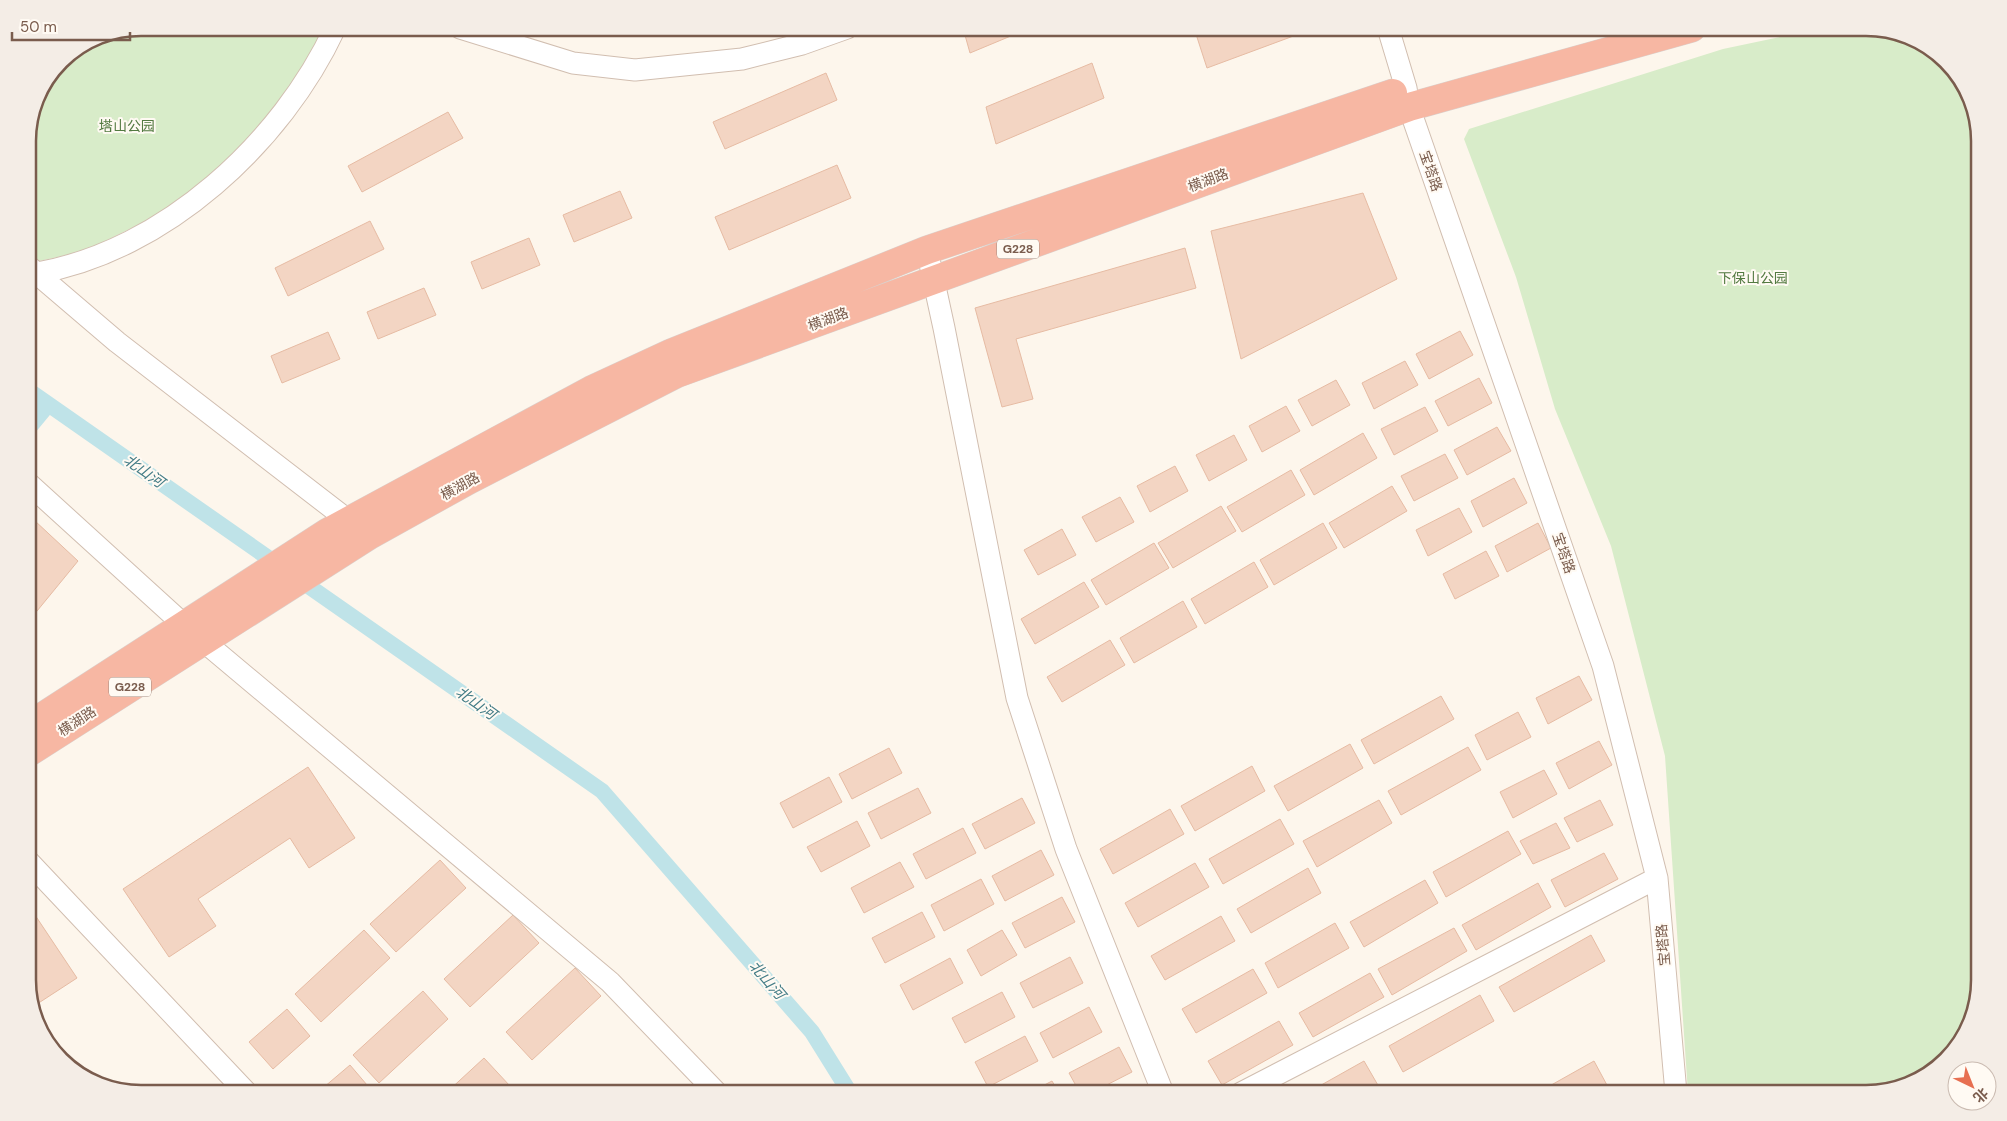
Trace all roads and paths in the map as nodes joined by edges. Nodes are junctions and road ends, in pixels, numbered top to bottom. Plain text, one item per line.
1 (331, 36) edge
2 (486, 36) edge
3 (824, 36) edge
4 (1390, 36) edge
5 (1601, 36) edge
6 (1660, 36) edge
7 (1408, 98) junction
8 (927, 250) junction
9 (36, 270) edge
10 (36, 273) edge
11 (933, 280) junction
12 (36, 490) edge
13 (349, 529) junction
14 (225, 613) junction
15 (193, 632) junction
16 (36, 721) edge
17 (36, 747) edge
18 (36, 869) edge
19 (1657, 878) junction
20 (239, 1085) edge
21 (709, 1085) edge
22 (1159, 1085) edge
23 (1258, 1085) edge
24 (1675, 1085) edge

1 - 9 street
2 - 3 street
4 - 7 street, 宝塔路
5 - 7 highway, 横湖路 / G228
6 - 7 highway, 横湖路 / G228
7 - 8 highway, 横湖路 / G228
7 - 11 highway, 横湖路 / G228
7 - 19 street, 宝塔路
8 - 11 street
8 - 13 highway, 横湖路 / G228
10 - 13 street
11 - 13 highway, 横湖路 / G228
11 - 22 street
12 - 15 street
13 - 14 highway, 横湖路 / G228
13 - 14 highway, 横湖路 / G228
14 - 15 highway, 横湖路 / G228
15 - 16 highway, 横湖路 / G228
15 - 17 highway, 横湖路 / G228
15 - 21 street
18 - 20 street
19 - 23 street
19 - 24 street, 宝塔路

